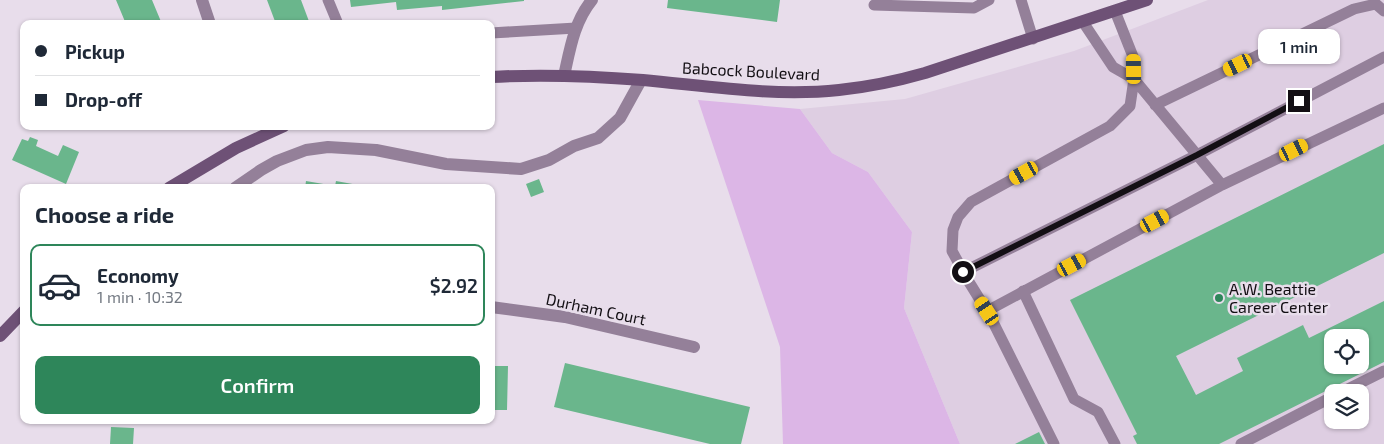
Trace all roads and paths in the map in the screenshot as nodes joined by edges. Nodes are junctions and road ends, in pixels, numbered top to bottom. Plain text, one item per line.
1 (202, 0) edge
2 (328, 0) edge
3 (592, 0) edge
4 (989, 0) edge
5 (1021, 0) edge
6 (1147, 0) edge
7 (874, 5) dead end
8 (1115, 11) junction
9 (1384, 11) edge
10 (209, 20) edge
11 (336, 20) edge
12 (1083, 22) junction
13 (576, 28) junction
14 (495, 33) edge
15 (1033, 39) junction
16 (1384, 57) edge
17 (495, 76) edge
18 (564, 76) junction
19 (1134, 79) junction
20 (641, 80) junction
21 (1155, 105) junction
22 (1384, 108) edge
23 (260, 131) edge
24 (1197, 155) junction
25 (178, 184) edge
26 (241, 184) edge
27 (1222, 185) junction
28 (963, 272) junction
29 (1022, 291) junction
30 (495, 308) edge
31 (987, 311) junction
32 (20, 315) edge
33 (0, 336) edge
34 (694, 347) dead end
35 (1384, 371) edge
36 (1358, 384) edge
37 (1324, 401) edge
38 (1054, 444) edge
39 (1115, 444) edge
40 (1241, 444) edge

1 - 10 street
2 - 11 lane
3 - 13 street
4 - 7 lane
5 - 15 lane
6 - 8 main road, Babcock Boulevard
8 - 12 main road, Babcock Boulevard
8 - 19 lane
9 - 21 lane
12 - 15 main road, Babcock Boulevard
12 - 19 lane
13 - 14 lane
13 - 18 street
15 - 20 main road, Babcock Boulevard
16 - 24 lane
17 - 18 main road, Babcock Boulevard
18 - 20 main road, Babcock Boulevard
19 - 21 lane
19 - 28 lane
20 - 26 street
21 - 24 lane
22 - 27 lane
23 - 25 main road
24 - 27 lane
24 - 28 lane
27 - 29 lane
28 - 31 lane
29 - 31 lane
29 - 39 lane
30 - 34 street, Durham Court
31 - 38 lane
32 - 33 main road
35 - 36 lane
37 - 40 lane

